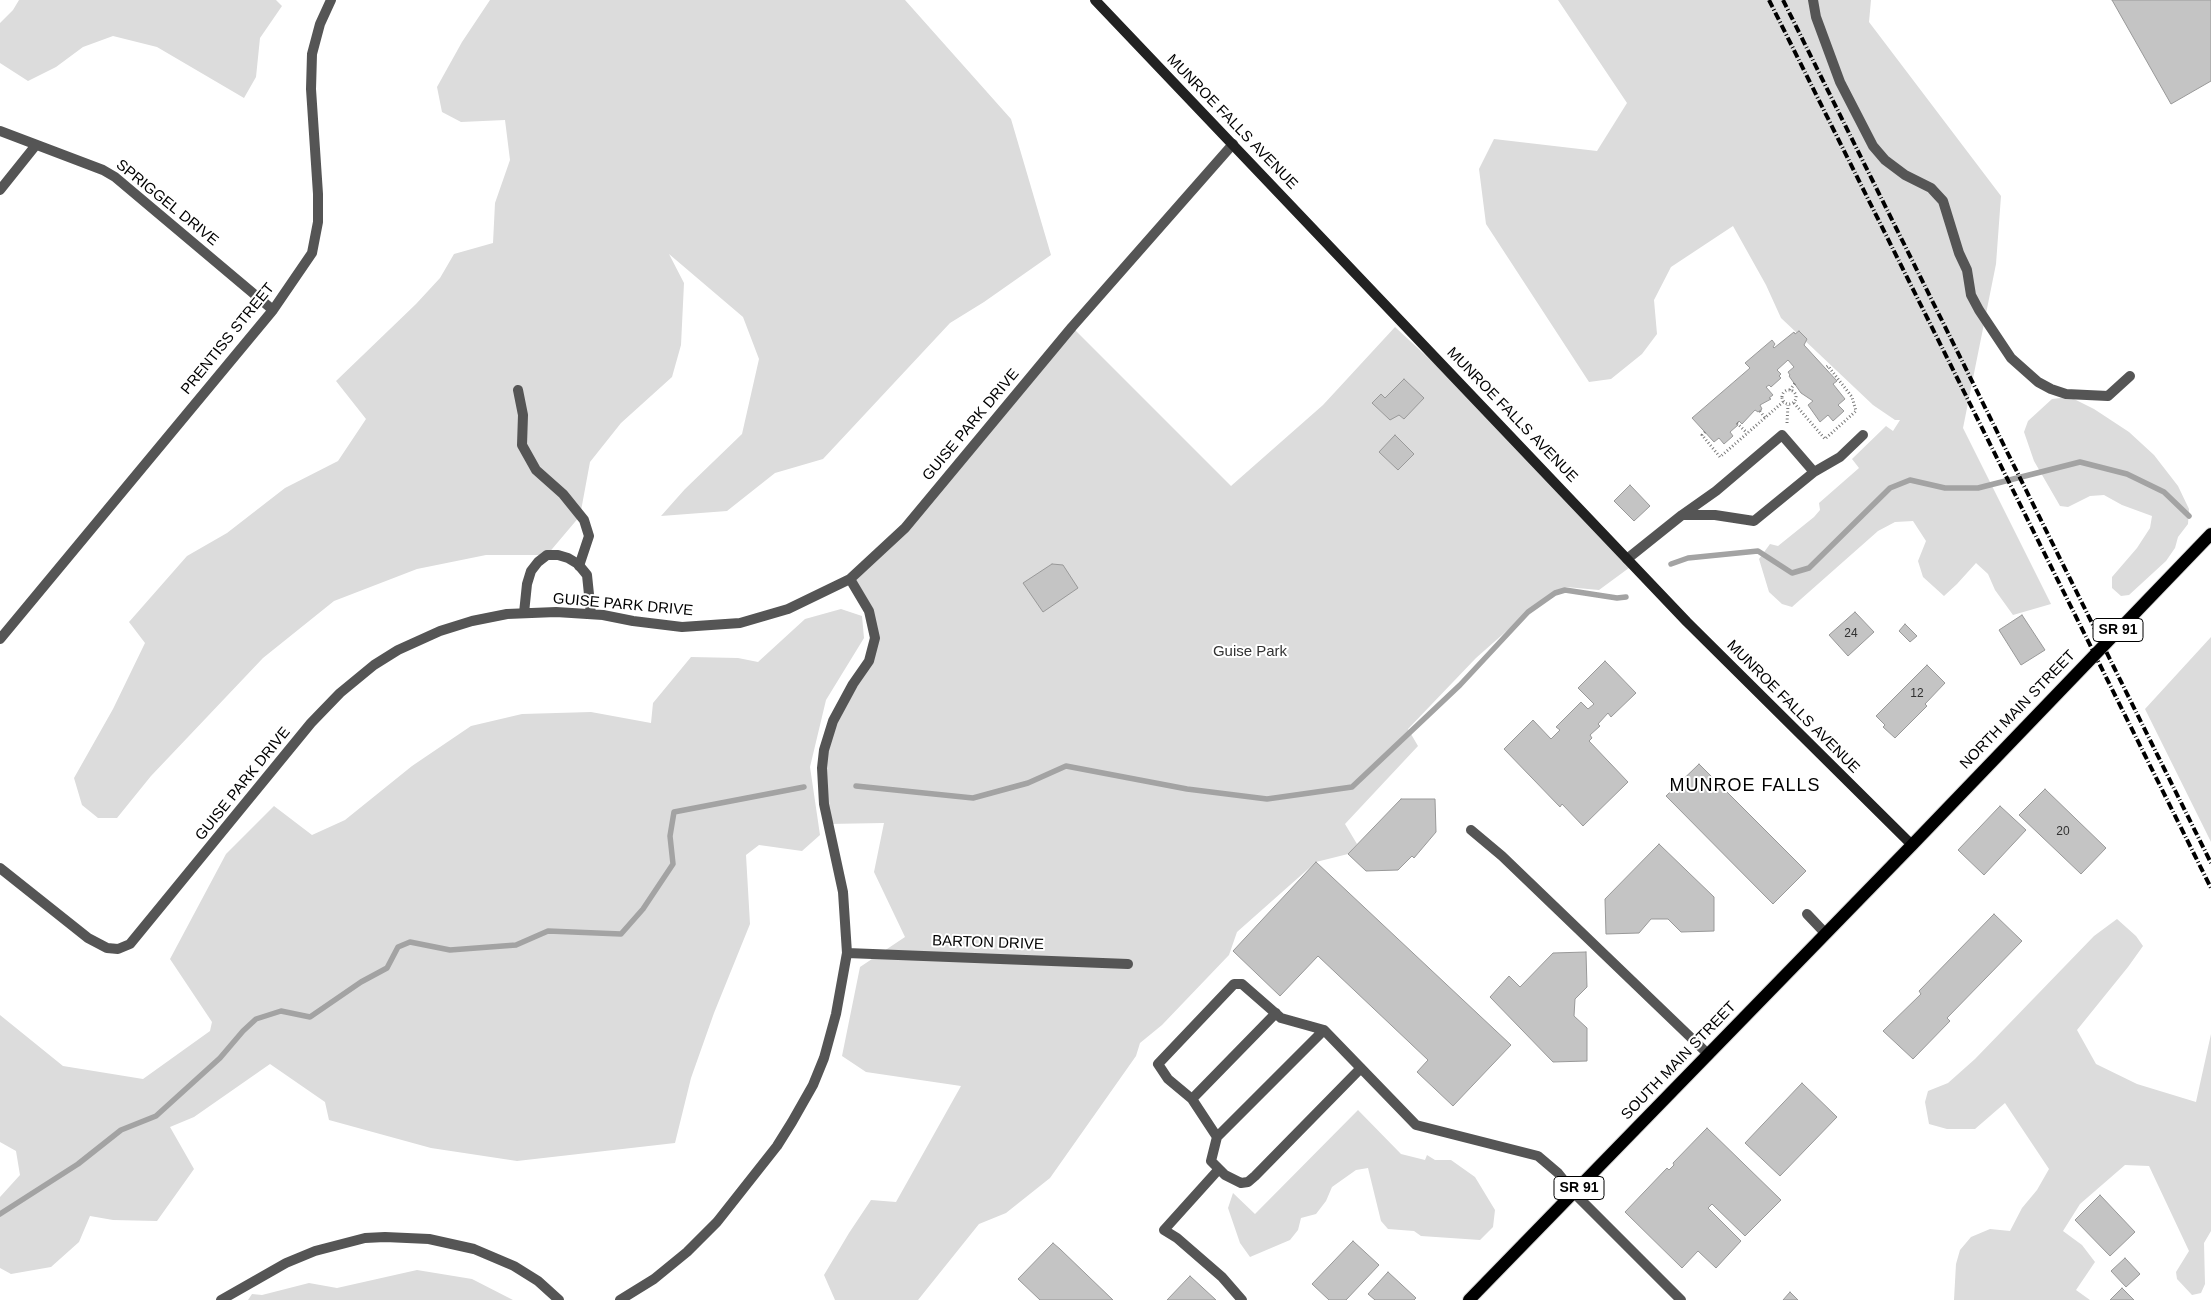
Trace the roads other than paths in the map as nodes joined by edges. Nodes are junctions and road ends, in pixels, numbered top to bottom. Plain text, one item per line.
1 (331, 0) edge
2 (1095, 0) edge
3 (1813, 0) edge
4 (0, 131) edge
5 (1232, 144) junction
6 (36, 145) junction
7 (0, 190) edge
8 (273, 310) junction
9 (2130, 376) dead end
10 (518, 390) dead end
11 (1862, 435) dead end
12 (1814, 472) junction
13 (1682, 515) junction
14 (2211, 534) edge
15 (1627, 559) junction
16 (579, 566) junction
17 (850, 579) junction
18 (524, 613) junction
19 (591, 614) junction
20 (0, 639) edge
21 (1471, 830) dead end
22 (1912, 846) junction
23 (0, 868) edge
24 (1807, 914) dead end
25 (1826, 934) junction
26 (847, 953) junction
27 (1128, 964) dead end
28 (1276, 1014) junction
29 (1324, 1030) junction
30 (1708, 1054) junction
31 (1361, 1068) junction
32 (1192, 1100) junction
33 (1216, 1138) junction
34 (1219, 1169) junction
35 (1574, 1193) junction
36 (221, 1300) edge
37 (560, 1300) edge
38 (620, 1300) edge
39 (1242, 1300) edge
40 (1469, 1300) edge
41 (1682, 1300) edge

1 - 8 street, PRENTISS STREET
2 - 5 street, MUNROE FALLS AVENUE
3 - 9 street
4 - 6 street, SPRIGGEL DRIVE
5 - 15 street, MUNROE FALLS AVENUE
5 - 17 street, GUISE PARK DRIVE
6 - 7 street
6 - 8 street, SPRIGGEL DRIVE
8 - 20 street, PRENTISS STREET
10 - 16 street
11 - 12 street
12 - 13 street
12 - 13 street
13 - 15 street
14 - 22 main road, NORTH MAIN STREET / SR 91
15 - 22 street, MUNROE FALLS AVENUE
16 - 18 street
16 - 19 street
17 - 19 street, GUISE PARK DRIVE
17 - 26 street
18 - 19 street, GUISE PARK DRIVE
18 - 23 street, GUISE PARK DRIVE
21 - 30 street
22 - 25 main road, SOUTH MAIN STREET / SR 91
24 - 25 street
25 - 30 main road, SOUTH MAIN STREET / SR 91
26 - 27 street, BARTON DRIVE
26 - 38 street
28 - 29 street
28 - 32 street
28 - 32 street
29 - 31 street
29 - 33 street
30 - 35 main road, SOUTH MAIN STREET / SR 91
31 - 34 street
31 - 35 street
32 - 33 street
33 - 34 street
34 - 39 street
35 - 40 main road, SOUTH MAIN STREET / SR 91
35 - 41 street
36 - 37 street

